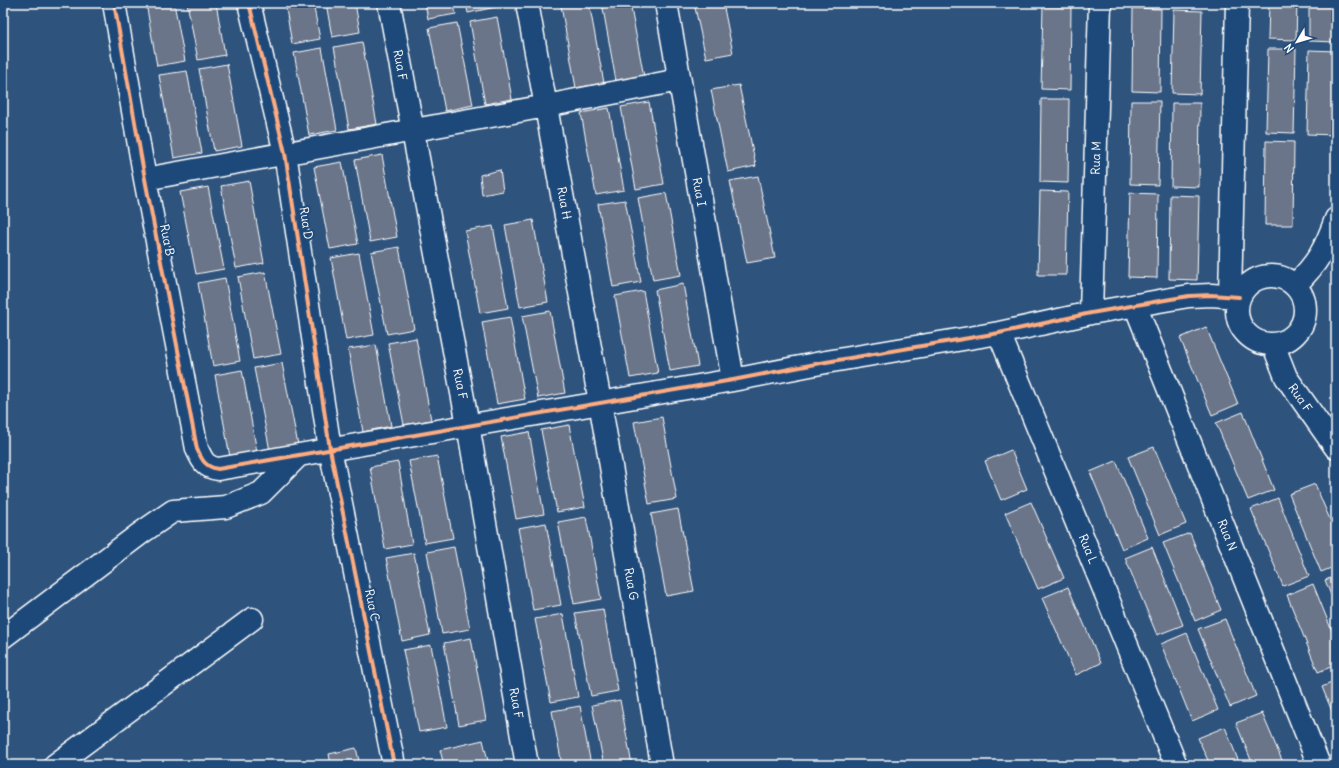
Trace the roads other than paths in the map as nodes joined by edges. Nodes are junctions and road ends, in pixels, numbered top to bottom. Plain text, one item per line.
1 (114, 3) edge
2 (249, 3) edge
3 (389, 3) edge
4 (527, 3) edge
5 (666, 3) edge
6 (1100, 3) edge
7 (1238, 3) edge
8 (680, 80) junction
9 (546, 106) junction
10 (412, 130) junction
11 (285, 153) junction
12 (146, 179) junction
13 (1336, 219) edge
14 (1295, 285) junction
15 (1235, 296) junction
16 (1135, 305) junction
17 (1091, 313) junction
18 (999, 333) junction
19 (1273, 344) junction
20 (733, 380) junction
21 (600, 402) junction
22 (468, 425) junction
23 (1336, 448) edge
24 (330, 449) junction
25 (300, 455) junction
26 (252, 619) dead end
27 (3, 637) edge
28 (55, 765) edge
29 (394, 765) edge
30 (527, 765) edge
31 (662, 765) edge
32 (1176, 765) edge
33 (1318, 765) edge

1 - 12 street, Rua B
2 - 11 street, Rua D
3 - 10 street, Rua F
4 - 9 street, Rua H
5 - 8 street, Rua I
6 - 17 street, Rua M
7 - 15 street
8 - 9 street
8 - 20 street, Rua I
9 - 10 street
9 - 21 street, Rua H
10 - 11 street
10 - 22 street, Rua F
11 - 12 street
11 - 24 street, Rua D
12 - 25 street, Rua B
13 - 14 street
14 - 15 street
14 - 19 street
15 - 16 street
15 - 19 street
16 - 17 street
16 - 33 street, Rua N
17 - 18 street
18 - 20 street
18 - 32 street, Rua L
19 - 23 street, Rua F
20 - 21 street
21 - 22 street
21 - 31 street, Rua G
22 - 24 street
22 - 30 street, Rua F
24 - 25 street
24 - 29 street, Rua C
25 - 27 street
26 - 28 street

